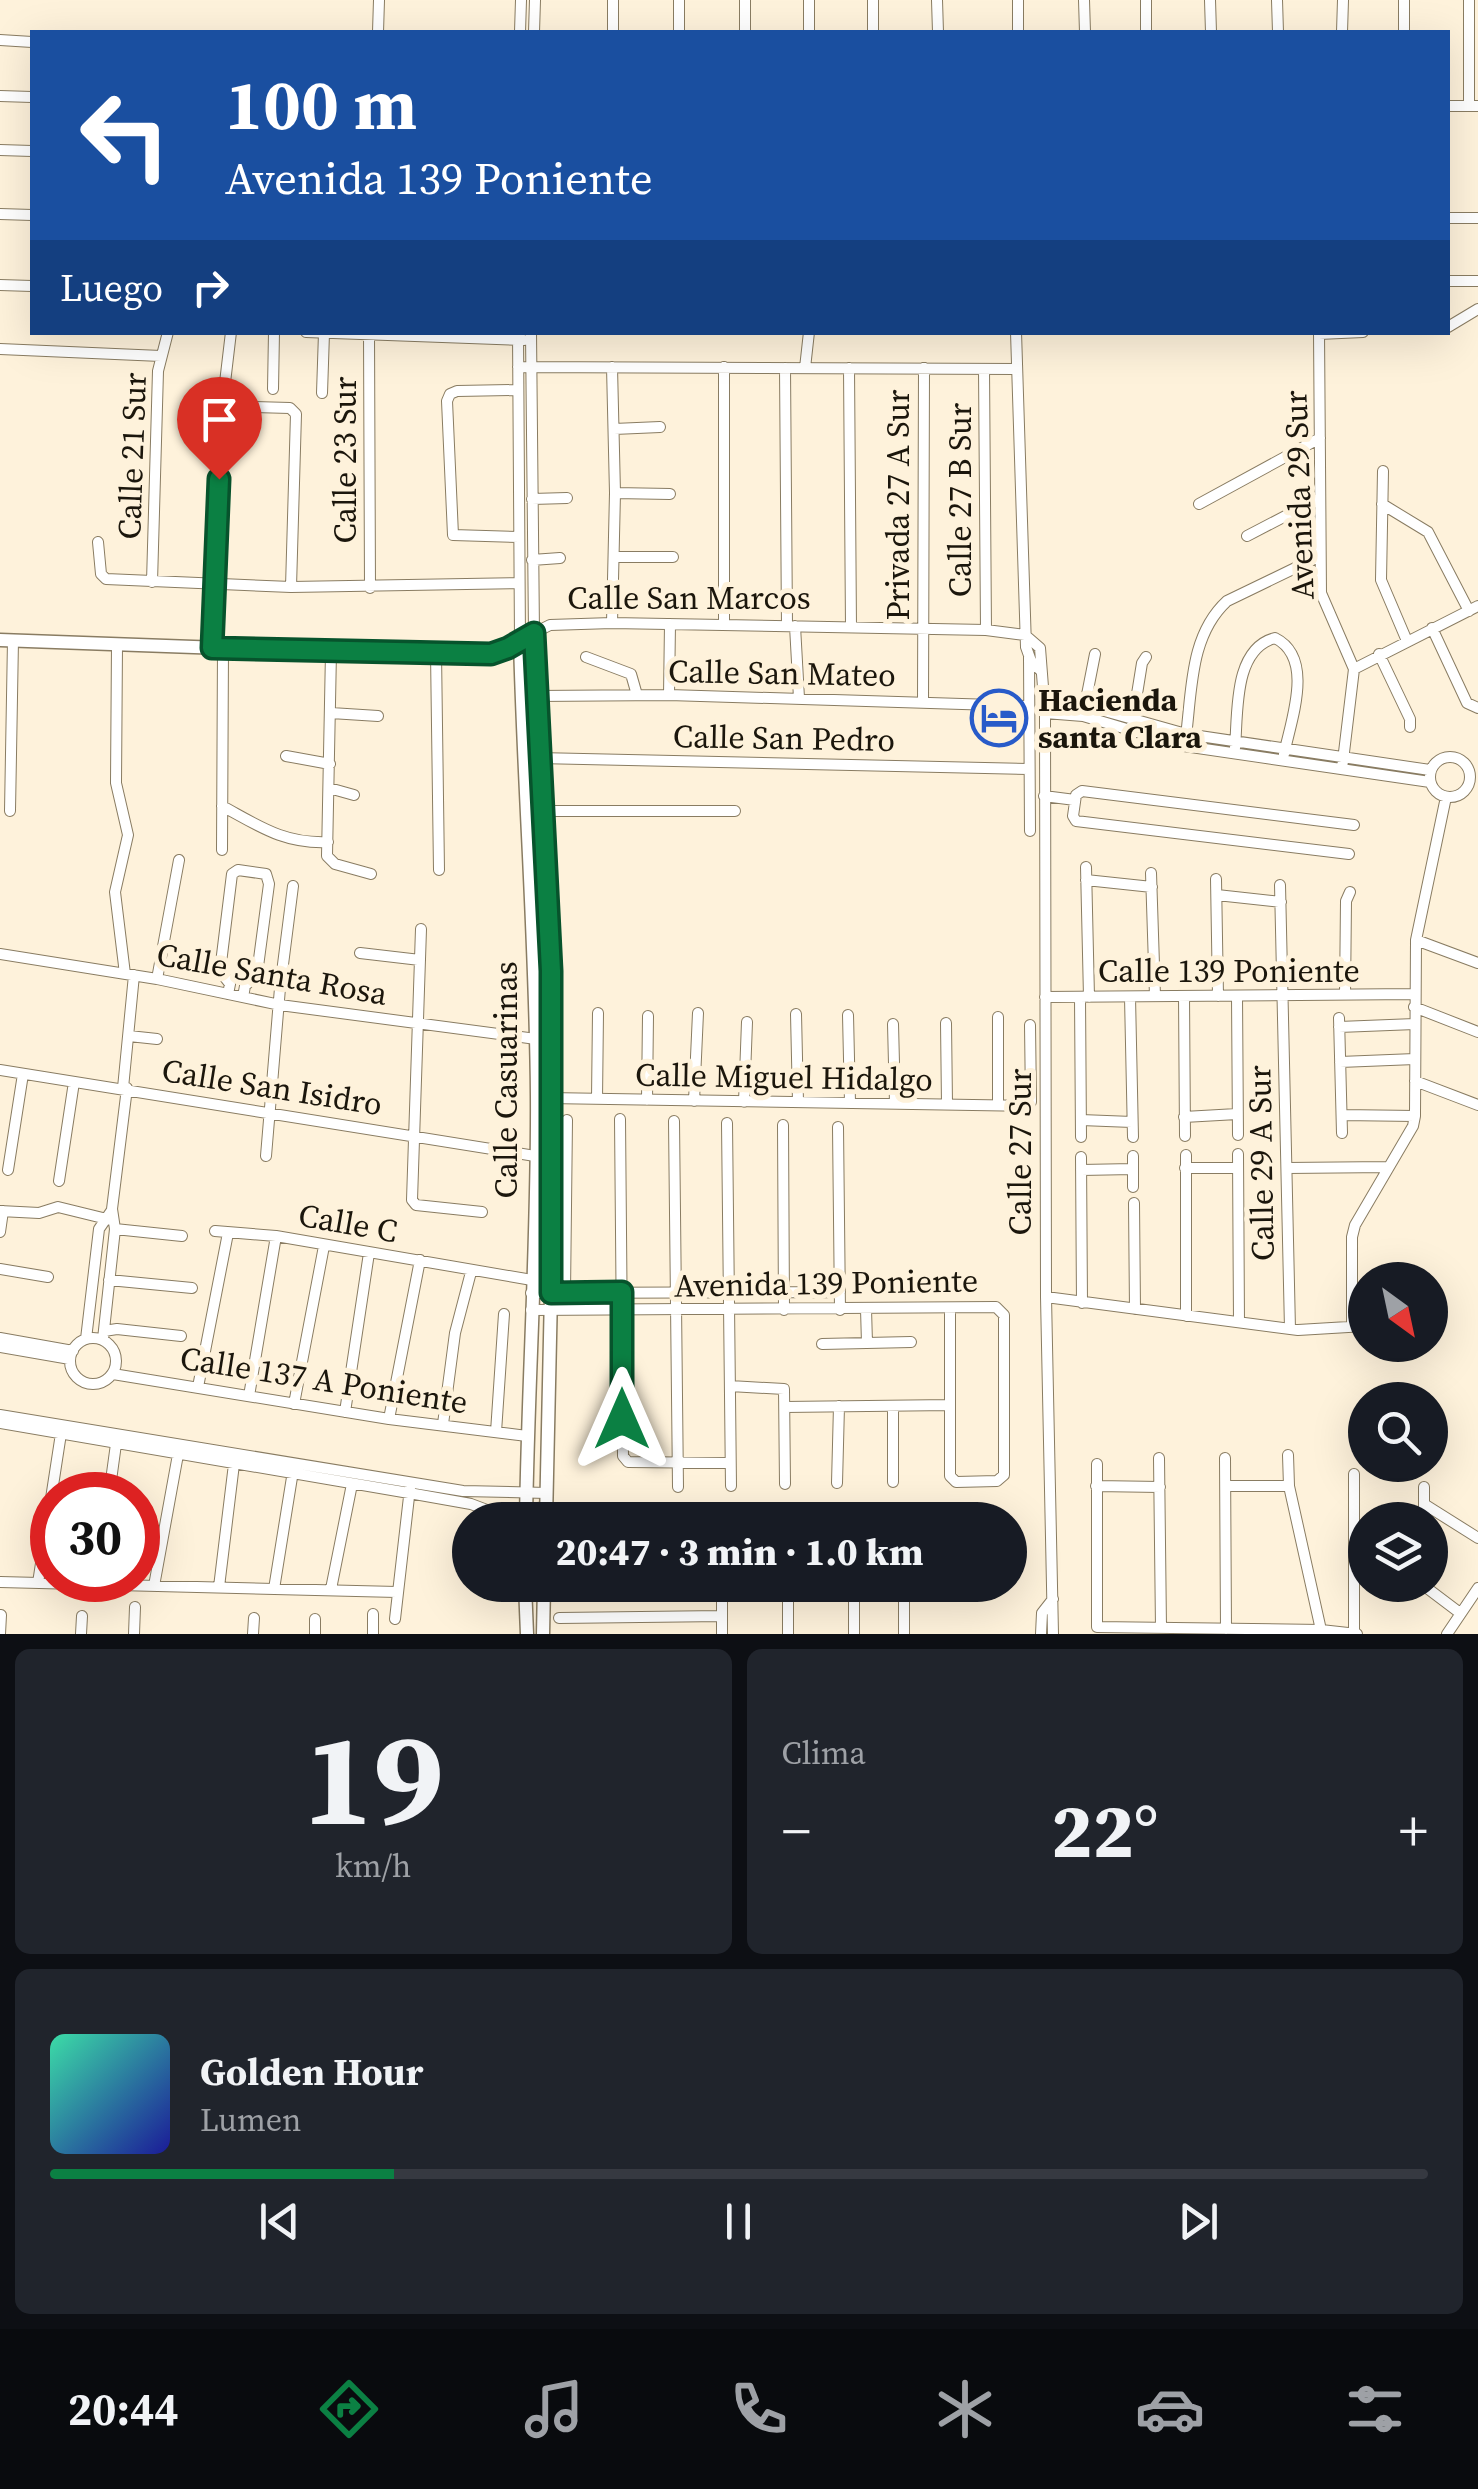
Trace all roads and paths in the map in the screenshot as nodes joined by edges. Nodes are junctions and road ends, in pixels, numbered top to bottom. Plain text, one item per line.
1 (379, 0) edge
2 (521, 0) edge
3 (535, 0) edge
4 (613, 0) edge
5 (679, 0) edge
6 (745, 0) edge
7 (809, 0) edge
8 (873, 0) edge
9 (938, 0) edge
10 (1018, 0) edge
11 (1084, 0) edge
12 (1146, 0) edge
13 (1210, 0) edge
14 (1277, 0) edge
15 (1342, 0) edge
16 (1404, 0) edge
17 (1469, 0) edge
18 (378, 30) edge
19 (520, 30) edge
20 (534, 30) edge
21 (613, 30) edge
22 (678, 30) edge
23 (746, 30) edge
24 (809, 30) edge
25 (873, 30) edge
26 (938, 30) edge
27 (1018, 30) edge
28 (1085, 30) edge
29 (1146, 30) edge
30 (1211, 30) edge
31 (1278, 30) edge
32 (1342, 30) edge
33 (1404, 30) edge
34 (0, 40) edge
35 (30, 42) edge
36 (0, 96) edge
37 (30, 97) edge
38 (1474, 106) edge
39 (0, 150) edge
40 (30, 152) edge
41 (0, 214) edge
42 (30, 215) edge
43 (1450, 218) edge
44 (1478, 218) edge
45 (1450, 281) edge
46 (1478, 281) edge
47 (0, 285) edge
48 (30, 286) edge
49 (1478, 309) edge
50 (1450, 325) edge
51 (167, 335) edge
52 (231, 335) edge
53 (274, 335) edge
54 (324, 335) edge
55 (369, 335) edge
56 (444, 335) edge
57 (808, 335) edge
58 (1016, 335) edge
59 (1319, 335) edge
60 (518, 336) edge
61 (530, 336) edge
62 (0, 349) edge
63 (161, 356) junction
64 (524, 366) junction
65 (612, 366) junction
66 (724, 367) junction
67 (785, 368) junction
68 (805, 368) junction
69 (849, 368) junction
70 (924, 368) junction
71 (984, 369) junction
72 (1017, 369) junction
73 (273, 389) dead end
74 (517, 390) junction
75 (322, 393) dead end
76 (191, 405) dead end
77 (222, 408) junction
78 (660, 427) dead end
79 (614, 429) junction
80 (1320, 438) junction
81 (1382, 472) dead end
82 (615, 493) junction
83 (670, 494) dead end
84 (567, 498) dead end
85 (1320, 498) junction
86 (532, 499) junction
87 (1199, 504) dead end
88 (1382, 504) junction
89 (1246, 536) dead end
90 (519, 537) junction
91 (98, 542) dead end
92 (673, 556) dead end
93 (1320, 556) junction
94 (615, 557) junction
95 (560, 558) dead end
96 (532, 560) junction
97 (152, 582) junction
98 (519, 583) junction
99 (215, 586) junction
100 (290, 587) junction
101 (370, 588) junction
102 (1473, 608) edge
103 (612, 623) junction
104 (670, 624) junction
105 (724, 625) junction
106 (791, 625) junction
107 (852, 627) junction
108 (922, 628) junction
109 (1432, 628) junction
110 (986, 630) junction
111 (534, 633) junction
112 (1025, 635) junction
113 (6, 640) edge
114 (520, 641) junction
115 (1407, 641) junction
116 (117, 646) junction
117 (218, 648) junction
118 (331, 652) junction
119 (436, 654) junction
120 (1095, 654) dead end
121 (1379, 654) junction
122 (1029, 656) junction
123 (586, 657) dead end
124 (1146, 657) dead end
125 (1354, 669) junction
126 (1040, 670) junction
127 (1044, 694) junction
128 (637, 695) junction
129 (670, 695) junction
130 (536, 696) junction
131 (799, 698) junction
132 (924, 702) junction
133 (1027, 706) junction
134 (1478, 708) edge
135 (1084, 710) junction
136 (1045, 712) junction
137 (331, 713) junction
138 (378, 716) dead end
139 (6, 717) edge
140 (1132, 725) junction
141 (1410, 727) dead end
142 (1185, 740) junction
143 (1235, 748) junction
144 (1284, 755) junction
145 (286, 756) dead end
146 (538, 758) junction
147 (330, 764) junction
148 (1343, 764) junction
149 (1028, 769) junction
150 (1430, 776) junction
151 (1474, 781) edge
152 (328, 788) junction
153 (354, 795) dead end
154 (1446, 797) junction
155 (1044, 800) junction
156 (1075, 804) junction
157 (222, 806) junction
158 (10, 811) dead end
159 (542, 811) junction
160 (735, 812) dead end
161 (1354, 824) dead end
162 (1030, 831) dead end
163 (328, 842) junction
164 (222, 850) dead end
165 (1349, 854) dead end
166 (179, 860) dead end
167 (1086, 867) dead end
168 (439, 870) dead end
169 (1151, 873) dead end
170 (371, 874) dead end
171 (1216, 879) dead end
172 (1086, 880) junction
173 (1280, 885) dead end
174 (294, 886) dead end
175 (1152, 887) junction
176 (1350, 892) dead end
177 (1216, 894) junction
178 (1280, 902) junction
179 (421, 929) dead end
180 (1416, 940) junction
181 (360, 953) dead end
182 (0, 954) edge
183 (420, 960) junction
184 (1478, 963) edge
185 (130, 974) junction
186 (158, 979) junction
187 (228, 994) junction
188 (1414, 994) junction
189 (1345, 995) junction
190 (1155, 996) junction
191 (1184, 996) junction
192 (1218, 996) junction
193 (1237, 996) junction
194 (1282, 996) junction
195 (243, 997) junction
196 (1084, 997) junction
197 (1130, 997) junction
198 (1045, 998) junction
199 (280, 1005) junction
200 (1414, 1007) junction
201 (598, 1013) dead end
202 (698, 1013) dead end
203 (796, 1014) dead end
204 (848, 1015) dead end
205 (648, 1016) dead end
206 (998, 1017) dead end
207 (747, 1022) dead end
208 (946, 1023) dead end
209 (893, 1024) dead end
210 (1414, 1024) junction
211 (417, 1025) junction
212 (1030, 1025) dead end
213 (1478, 1032) edge
214 (129, 1036) junction
215 (157, 1038) dead end
216 (536, 1040) junction
217 (1415, 1059) junction
218 (1340, 1062) junction
219 (0, 1070) edge
220 (23, 1074) junction
221 (1415, 1081) junction
222 (74, 1082) junction
223 (125, 1088) junction
224 (544, 1098) junction
225 (597, 1099) junction
226 (647, 1100) junction
227 (694, 1101) junction
228 (798, 1101) junction
229 (744, 1102) junction
230 (850, 1102) junction
231 (895, 1103) junction
232 (947, 1104) junction
233 (1478, 1105) edge
234 (998, 1106) junction
235 (271, 1112) junction
236 (1238, 1114) junction
237 (1342, 1115) junction
238 (1184, 1116) junction
239 (1416, 1116) junction
240 (620, 1119) dead end
241 (567, 1120) dead end
242 (1080, 1120) junction
243 (674, 1121) dead end
244 (1132, 1122) junction
245 (728, 1123) dead end
246 (783, 1125) dead end
247 (838, 1127) dead end
248 (1342, 1133) dead end
249 (1238, 1135) dead end
250 (414, 1136) junction
251 (1132, 1136) dead end
252 (1185, 1136) dead end
253 (1081, 1138) dead end
254 (1238, 1154) dead end
255 (1186, 1155) dead end
256 (266, 1156) dead end
257 (536, 1156) junction
258 (1133, 1156) dead end
259 (1081, 1157) dead end
260 (1185, 1168) junction
261 (1238, 1168) junction
262 (1287, 1168) junction
263 (1388, 1168) junction
264 (8, 1170) dead end
265 (1081, 1170) junction
266 (1133, 1170) junction
267 (59, 1181) dead end
268 (1133, 1186) dead end
269 (1134, 1203) dead end
270 (1, 1211) edge
271 (482, 1212) dead end
272 (111, 1219) junction
273 (215, 1231) dead end
274 (0, 1232) edge
275 (228, 1234) junction
276 (182, 1236) dead end
277 (276, 1236) junction
278 (324, 1246) junction
279 (369, 1253) junction
280 (420, 1260) junction
281 (1352, 1262) edge
282 (0, 1269) edge
283 (471, 1272) junction
284 (48, 1277) dead end
285 (110, 1280) junction
286 (531, 1286) junction
287 (192, 1288) dead end
288 (622, 1292) junction
289 (676, 1292) junction
290 (729, 1292) junction
291 (784, 1292) junction
292 (840, 1292) junction
293 (558, 1293) junction
294 (1046, 1297) junction
295 (1082, 1302) junction
296 (950, 1308) junction
297 (1135, 1309) junction
298 (531, 1310) junction
299 (550, 1310) junction
300 (622, 1310) junction
301 (676, 1310) junction
302 (730, 1310) junction
303 (784, 1310) junction
304 (840, 1310) junction
305 (866, 1310) junction
306 (504, 1314) dead end
307 (1186, 1316) junction
308 (1239, 1322) junction
309 (1348, 1327) edge
310 (1290, 1328) junction
311 (103, 1336) junction
312 (181, 1336) dead end
313 (0, 1338) edge
314 (86, 1339) junction
315 (866, 1342) junction
316 (912, 1342) dead end
317 (822, 1344) dead end
318 (0, 1347) edge
319 (71, 1355) junction
320 (113, 1374) junction
321 (730, 1386) junction
322 (198, 1387) junction
323 (250, 1396) junction
324 (294, 1404) junction
325 (950, 1405) junction
326 (839, 1406) junction
327 (893, 1406) junction
328 (786, 1407) junction
329 (344, 1412) junction
330 (0, 1415) edge
331 (390, 1419) junction
332 (0, 1423) edge
333 (443, 1424) junction
334 (62, 1430) junction
335 (496, 1432) junction
336 (527, 1436) junction
337 (116, 1444) junction
338 (179, 1449) junction
339 (1288, 1456) dead end
340 (1159, 1458) dead end
341 (1225, 1458) dead end
342 (677, 1462) junction
343 (730, 1463) junction
344 (234, 1464) junction
345 (1097, 1464) dead end
346 (293, 1469) junction
347 (55, 1472) edge
348 (112, 1472) edge
349 (894, 1482) dead end
350 (1354, 1482) edge
351 (837, 1483) dead end
352 (352, 1484) junction
353 (785, 1484) dead end
354 (731, 1486) dead end
355 (1096, 1486) junction
356 (1226, 1486) junction
357 (1289, 1486) junction
358 (678, 1487) dead end
359 (1160, 1487) junction
360 (410, 1488) junction
361 (1424, 1488) dead end
362 (492, 1491) junction
363 (506, 1492) junction
364 (527, 1492) junction
365 (459, 1502) edge
366 (484, 1502) edge
367 (511, 1502) edge
368 (527, 1502) edge
369 (540, 1502) edge
370 (546, 1502) edge
371 (1424, 1502) edge
372 (1448, 1519) edge
373 (1478, 1538) edge
374 (160, 1553) edge
375 (0, 1582) edge
376 (30, 1583) edge
377 (160, 1586) edge
378 (218, 1587) junction
379 (274, 1588) junction
380 (1478, 1588) edge
381 (331, 1589) junction
382 (397, 1592) junction
383 (1053, 1599) junction
384 (526, 1602) edge
385 (544, 1602) edge
386 (722, 1602) edge
387 (788, 1602) edge
388 (854, 1602) edge
389 (904, 1602) edge
390 (1446, 1602) edge
391 (135, 1607) dead end
392 (1460, 1612) junction
393 (373, 1614) dead end
394 (0, 1616) edge
395 (82, 1616) dead end
396 (722, 1616) junction
397 (254, 1618) dead end
398 (559, 1618) dead end
399 (315, 1619) dead end
400 (395, 1619) dead end
401 (1161, 1628) junction
402 (1226, 1629) junction
403 (1321, 1630) junction
404 (1252, 1632) edge
405 (1355, 1633) edge
406 (0, 1634) edge
407 (81, 1634) edge
408 (134, 1634) edge
409 (254, 1634) edge
410 (315, 1634) edge
411 (373, 1634) edge
412 (527, 1634) edge
413 (543, 1634) edge
414 (722, 1634) edge
415 (788, 1634) edge
416 (854, 1634) edge
417 (904, 1634) edge
418 (1041, 1634) edge
419 (1053, 1634) edge
420 (1447, 1634) edge

1 - 18 street
2 - 19 street
3 - 20 street
4 - 21 street
5 - 22 street
6 - 23 street
7 - 24 street
8 - 25 street
9 - 26 street
10 - 27 street
11 - 28 street
12 - 29 street
13 - 30 street
14 - 31 street
15 - 32 street
16 - 33 street
17 - 38 street
34 - 35 street
36 - 37 street
39 - 40 street
41 - 42 street
43 - 44 street
45 - 46 street
47 - 48 street
49 - 50 street
51 - 63 street, Calle 21 Sur
52 - 77 street
53 - 73 street
54 - 75 street
55 - 101 street, Calle 23 Sur
56 - 60 street
57 - 68 street
58 - 72 street, Calle 27 Sur
59 - 80 street, Avenida 29 Sur
60 - 61 street
60 - 64 street
61 - 64 street
62 - 63 street
63 - 97 street, Calle 21 Sur
64 - 65 street
64 - 74 street
64 - 86 street
65 - 66 street
65 - 79 street
66 - 67 street
66 - 105 street
67 - 68 street
67 - 106 street
68 - 69 street
69 - 70 street
69 - 107 street
70 - 71 street
70 - 108 street, Privada 27 A Sur
71 - 72 street
71 - 110 street, Calle 27 B Sur
72 - 112 street, Calle 27 Sur
74 - 90 street
74 - 90 street
76 - 77 street
77 - 99 street
77 - 100 street
78 - 79 street
79 - 82 street
80 - 85 street, Avenida 29 Sur
80 - 87 street
81 - 88 street
82 - 83 street
82 - 94 street
84 - 86 street
85 - 89 street
85 - 93 street, Avenida 29 Sur
86 - 96 street
88 - 102 street
88 - 115 street
90 - 98 street
91 - 97 street
92 - 94 street
93 - 125 street, Avenida 29 Sur
93 - 142 street
94 - 103 street
95 - 96 street
96 - 111 street
97 - 99 street
98 - 101 street
98 - 114 street
99 - 100 street
99 - 117 street
100 - 101 street
102 - 109 street
103 - 104 street, Calle San Marcos
103 - 111 street, Calle San Marcos
104 - 105 street, Calle San Marcos
104 - 129 street
105 - 106 street, Calle San Marcos
106 - 107 street, Calle San Marcos
106 - 131 street
107 - 108 street, Calle San Marcos
108 - 110 street, Calle San Marcos
108 - 132 street, Privada 27 A Sur
109 - 115 street
109 - 134 street
110 - 112 street, Calle San Marcos
111 - 114 main road, Calle San Marcos
111 - 130 main road, Calle Casuarinas
112 - 122 street, Calle 27 Sur
112 - 126 street, Calle 27 Sur
113 - 116 main road, Calle San Marcos
113 - 139 street
114 - 119 main road, Calle San Marcos
114 - 216 main road, Calle Casuarinas
115 - 121 street
116 - 117 main road, Calle San Marcos
116 - 185 street
117 - 118 main road, Calle San Marcos
117 - 157 street
118 - 119 main road, Calle San Marcos
118 - 137 street
119 - 168 street
120 - 135 street
121 - 125 street
121 - 141 street
122 - 126 street, Calle 27 Sur
122 - 133 street
123 - 128 street
124 - 140 street
125 - 148 street
126 - 127 street, Calle 27 Sur
127 - 135 street
127 - 136 street, Calle 27 Sur
128 - 129 street, Calle San Mateo
128 - 130 street, Calle San Mateo
129 - 131 street, Calle San Mateo
130 - 146 main road, Calle Casuarinas
131 - 132 street, Calle San Mateo
132 - 133 street, Calle San Mateo
133 - 149 street
135 - 136 street
135 - 140 street
136 - 155 street, Calle 27 Sur
137 - 138 street
137 - 147 street
139 - 158 street
140 - 142 street
142 - 143 street
143 - 144 street
143 - 144 street
144 - 148 street
145 - 147 street
146 - 149 street, Calle San Pedro
146 - 159 main road, Calle Casuarinas
147 - 152 street
148 - 150 street
149 - 162 street
150 - 151 street
150 - 154 street
151 - 154 street
152 - 153 street
152 - 163 street
154 - 180 street
155 - 156 street
155 - 198 street, Calle 27 Sur
156 - 161 street
156 - 165 street
157 - 163 street
157 - 164 street
159 - 160 street
159 - 224 main road, Calle Casuarinas
163 - 170 street
166 - 186 street
167 - 172 street
169 - 175 street
171 - 177 street
172 - 175 street
172 - 196 street
173 - 178 street, Calle 29 A Sur
174 - 199 street
175 - 190 street
176 - 189 street
177 - 178 street
177 - 192 street
178 - 194 street, Calle 29 A Sur
179 - 183 street
180 - 184 street
180 - 188 street
181 - 183 street
182 - 185 street, Calle Santa Rosa
183 - 211 street
185 - 186 street, Calle Santa Rosa
185 - 214 street
186 - 187 street, Calle Santa Rosa
187 - 195 street, Calle Santa Rosa
187 - 195 street
188 - 189 street, Calle 139 Poniente
188 - 200 street
189 - 194 street, Calle 139 Poniente
190 - 191 street, Calle 139 Poniente
190 - 197 street, Calle 139 Poniente
191 - 192 street, Calle 139 Poniente
191 - 238 street
192 - 193 street, Calle 139 Poniente
193 - 194 street, Calle 139 Poniente
193 - 236 street
194 - 262 street, Calle 29 A Sur
195 - 199 street, Calle Santa Rosa
196 - 197 street, Calle 139 Poniente
196 - 198 street, Calle 139 Poniente
196 - 242 street
197 - 244 street
198 - 294 street, Calle 27 Sur
199 - 211 street, Calle Santa Rosa
199 - 235 street
200 - 210 street
200 - 213 street
201 - 225 street
202 - 227 street
203 - 228 street
204 - 230 street
205 - 226 street
206 - 234 street
207 - 229 street
208 - 232 street
209 - 231 street
210 - 217 street
210 - 218 street
211 - 216 street, Calle Santa Rosa
211 - 250 street
212 - 234 street, Calle Miguel Hidalgo
214 - 215 street
214 - 223 street
216 - 224 main road, Calle Casuarinas
217 - 218 street
217 - 221 street
218 - 237 street
219 - 220 street, Calle San Isidro
220 - 222 street, Calle San Isidro
220 - 264 street
221 - 233 street
221 - 239 street
222 - 223 street, Calle San Isidro
222 - 267 street
223 - 235 street, Calle San Isidro
223 - 272 street
224 - 225 street, Calle Miguel Hidalgo
224 - 257 main road, Calle Casuarinas
224 - 293 main road, Calle Casuarinas
225 - 226 street, Calle Miguel Hidalgo
226 - 227 street, Calle Miguel Hidalgo
227 - 229 street, Calle Miguel Hidalgo
228 - 229 street, Calle Miguel Hidalgo
228 - 230 street, Calle Miguel Hidalgo
230 - 231 street, Calle Miguel Hidalgo
231 - 232 street, Calle Miguel Hidalgo
232 - 234 street, Calle Miguel Hidalgo
235 - 250 street, Calle San Isidro
235 - 256 street
236 - 238 street
236 - 249 street
237 - 239 street
237 - 248 street
238 - 252 street
239 - 263 street
240 - 288 street
241 - 293 street
242 - 244 street
242 - 253 street
243 - 289 street
244 - 251 street
245 - 290 street
246 - 291 street
247 - 292 street
250 - 257 street, Calle San Isidro
250 - 271 street
254 - 261 street
255 - 260 street
257 - 286 main road, Calle Casuarinas
258 - 266 street
259 - 265 street
260 - 261 street
260 - 307 street
261 - 308 street
262 - 263 street
262 - 310 street, Calle 29 A Sur
263 - 281 street
265 - 266 street
265 - 295 street
266 - 268 street
269 - 297 street
270 - 272 street
270 - 274 street
272 - 276 street
272 - 285 street
272 - 314 street
273 - 275 street, Calle C
275 - 277 street, Calle C
275 - 322 street
277 - 278 street, Calle C
277 - 323 street
278 - 279 street, Calle C
278 - 324 street
279 - 280 street, Calle C
279 - 329 street
280 - 283 street, Calle C
280 - 331 street
282 - 284 street
283 - 286 street, Calle C
283 - 333 street
285 - 287 street
285 - 311 street
286 - 293 street, Avenida 139 Poniente
286 - 298 main road, Calle Casuarinas
288 - 289 street, Avenida 139 Poniente
288 - 293 street, Avenida 139 Poniente
288 - 300 street
289 - 290 street, Avenida 139 Poniente
289 - 301 street
290 - 291 street, Avenida 139 Poniente
290 - 302 street
291 - 292 street, Avenida 139 Poniente
291 - 303 street
292 - 304 street
293 - 299 main road, Calle Casuarinas
294 - 295 street
294 - 383 street, Calle 27 Sur
295 - 297 street
296 - 305 street, Avenida 139 Poniente
296 - 325 street
296 - 325 street, Avenida 139 Poniente
297 - 307 street
298 - 299 street, Avenida 139 Poniente
298 - 336 main road, Calle Casuarinas
299 - 300 street, Avenida 139 Poniente
299 - 370 main road, Calle Casuarinas
300 - 301 street, Avenida 139 Poniente
300 - 342 street
301 - 302 street, Avenida 139 Poniente
301 - 342 street
302 - 303 street, Avenida 139 Poniente
302 - 321 street
303 - 304 street, Avenida 139 Poniente
304 - 305 street, Avenida 139 Poniente
305 - 315 street
306 - 335 street
307 - 308 street
308 - 310 street
309 - 310 street
311 - 312 street
311 - 314 street
311 - 320 street
313 - 319 street
314 - 319 street
315 - 316 street
315 - 317 street
318 - 319 street
319 - 320 street
320 - 322 street, Calle 137 A Poniente
321 - 328 street
321 - 343 street
322 - 323 street, Calle 137 A Poniente
323 - 324 street, Calle 137 A Poniente
324 - 329 street, Calle 137 A Poniente
325 - 327 street
326 - 327 street
326 - 328 street
326 - 351 street
327 - 349 street
328 - 353 street
329 - 331 street, Calle 137 A Poniente
330 - 334 street
331 - 333 street, Calle 137 A Poniente
332 - 334 street
333 - 335 street, Calle 137 A Poniente
334 - 337 street
334 - 338 street
334 - 347 street
335 - 336 street, Calle 137 A Poniente
336 - 364 main road, Calle Casuarinas
337 - 338 street
337 - 348 street
338 - 344 street
338 - 346 street
338 - 374 street
339 - 357 street
340 - 359 street
341 - 356 street
342 - 343 street
342 - 358 street
343 - 354 street
344 - 346 street
344 - 378 street
345 - 355 street
346 - 352 street
346 - 360 street
346 - 379 street
350 - 405 street
352 - 360 street
352 - 381 street
355 - 359 street
355 - 401 street
356 - 357 street
356 - 402 street
357 - 403 street
359 - 401 street
360 - 362 street
360 - 365 street
360 - 382 street
361 - 371 street
362 - 363 street
362 - 366 street
363 - 364 street
363 - 367 street
364 - 368 main road, Calle Casuarinas
364 - 369 street
372 - 373 street
375 - 376 street
377 - 378 street
378 - 379 street
379 - 381 street
380 - 392 street
381 - 382 street
382 - 400 street
383 - 418 street
383 - 419 street, Calle 27 Sur
384 - 412 main road
385 - 413 main road
386 - 396 street
387 - 415 street
388 - 416 street
389 - 417 street
390 - 392 street
391 - 408 street
392 - 420 street
393 - 411 street
394 - 406 street
395 - 407 street
396 - 398 street
396 - 414 street
397 - 409 street
399 - 410 street
401 - 402 street
402 - 404 street
403 - 404 street
403 - 405 street

